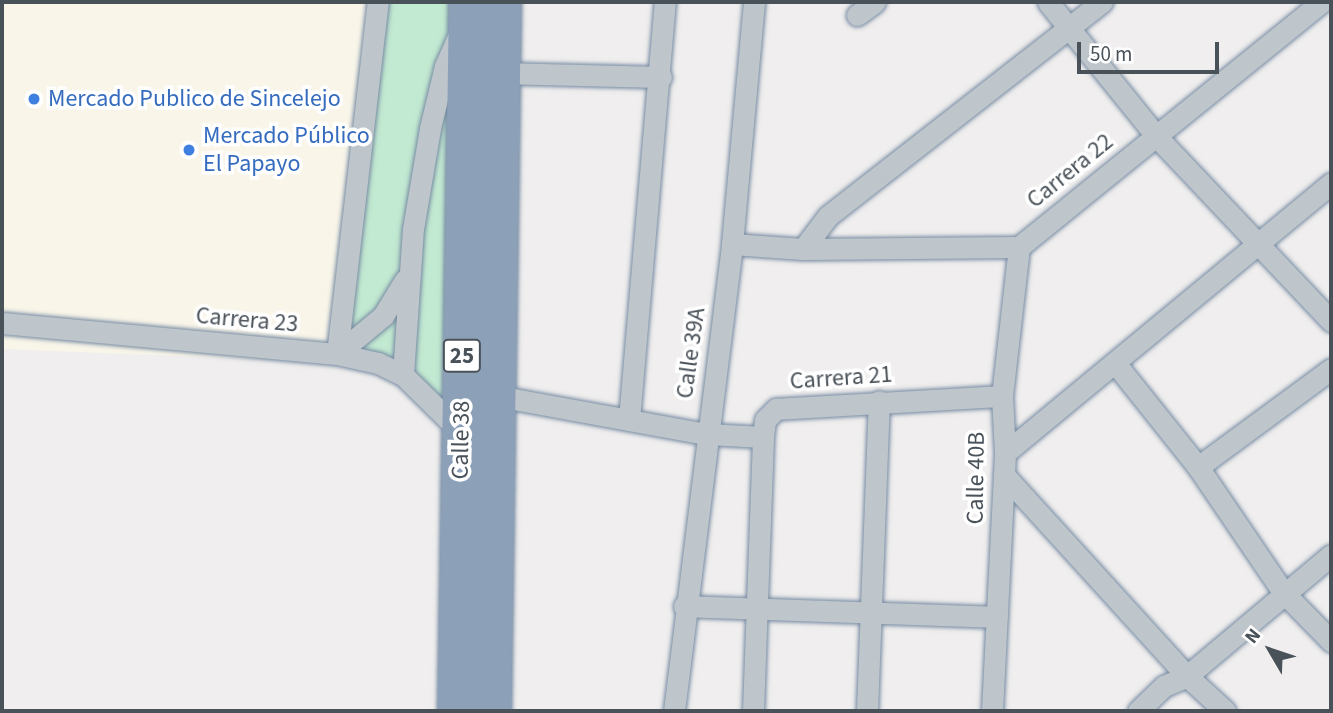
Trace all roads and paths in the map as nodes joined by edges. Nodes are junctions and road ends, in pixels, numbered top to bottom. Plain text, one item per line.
1 (379, 2) edge
2 (665, 2) edge
3 (754, 2) edge
4 (875, 2) edge
5 (1048, 2) edge
6 (1102, 2) edge
7 (1322, 2) edge
8 (479, 5) edge
9 (857, 15) dead end
10 (1069, 28) junction
11 (500, 73) junction
12 (662, 78) junction
13 (1156, 136) junction
14 (1331, 183) edge
15 (1259, 240) junction
16 (733, 244) junction
17 (1019, 247) junction
18 (803, 249) junction
19 (407, 277) junction
20 (1331, 321) edge
21 (2, 323) edge
22 (337, 354) junction
23 (1115, 363) junction
24 (1331, 369) edge
25 (403, 375) junction
26 (497, 396) junction
27 (1002, 396) junction
28 (878, 401) junction
29 (629, 420) junction
30 (461, 432) junction
31 (707, 434) junction
32 (763, 437) junction
33 (1005, 453) junction
34 (1198, 467) junction
35 (1004, 475) junction
36 (1331, 555) edge
37 (1283, 592) junction
38 (684, 606) junction
39 (758, 606) junction
40 (871, 613) junction
41 (996, 617) junction
42 (1331, 641) edge
43 (1187, 676) junction
44 (457, 711) edge
45 (492, 711) edge
46 (674, 711) edge
47 (753, 711) edge
48 (867, 711) edge
49 (992, 711) edge
50 (1138, 711) edge
51 (1225, 711) edge

1 - 22 street
2 - 12 street
3 - 16 street, Calle 39A
4 - 9 street
5 - 10 street
6 - 10 street
7 - 13 street, Carrera 22
8 - 11 highway, Calle 38 / 25
8 - 19 street
8 - 30 highway, Calle 38 / 25
10 - 13 street
10 - 18 street
11 - 12 street
11 - 26 highway, Calle 38 / 25
12 - 29 street
13 - 15 street
13 - 17 street, Carrera 22
14 - 15 street
15 - 20 street
15 - 23 street
16 - 18 street
16 - 31 street, Calle 39A
17 - 18 street
17 - 27 street, Calle 40B
19 - 22 street
19 - 25 street
21 - 22 street, Carrera 23
22 - 25 street, Carrera 23
23 - 33 street
23 - 34 street
24 - 34 street
25 - 30 street, Carrera 23
26 - 29 street
26 - 45 highway, Calle 38 / 25
27 - 28 street, Carrera 21
27 - 33 street, Calle 40B
28 - 32 street, Carrera 21
28 - 40 street
29 - 31 street
30 - 44 highway, Calle 38 / 25
31 - 32 street
31 - 38 street, Calle 39A
32 - 39 street
33 - 35 street, Calle 40B
34 - 37 street
35 - 41 street, Calle 40B
35 - 43 street
36 - 37 street
37 - 42 street
37 - 43 street
38 - 39 street
38 - 46 street, Calle 39A
39 - 40 street
39 - 47 street
40 - 41 street
40 - 48 street
41 - 49 street, Calle 40B
43 - 50 street
43 - 51 street

